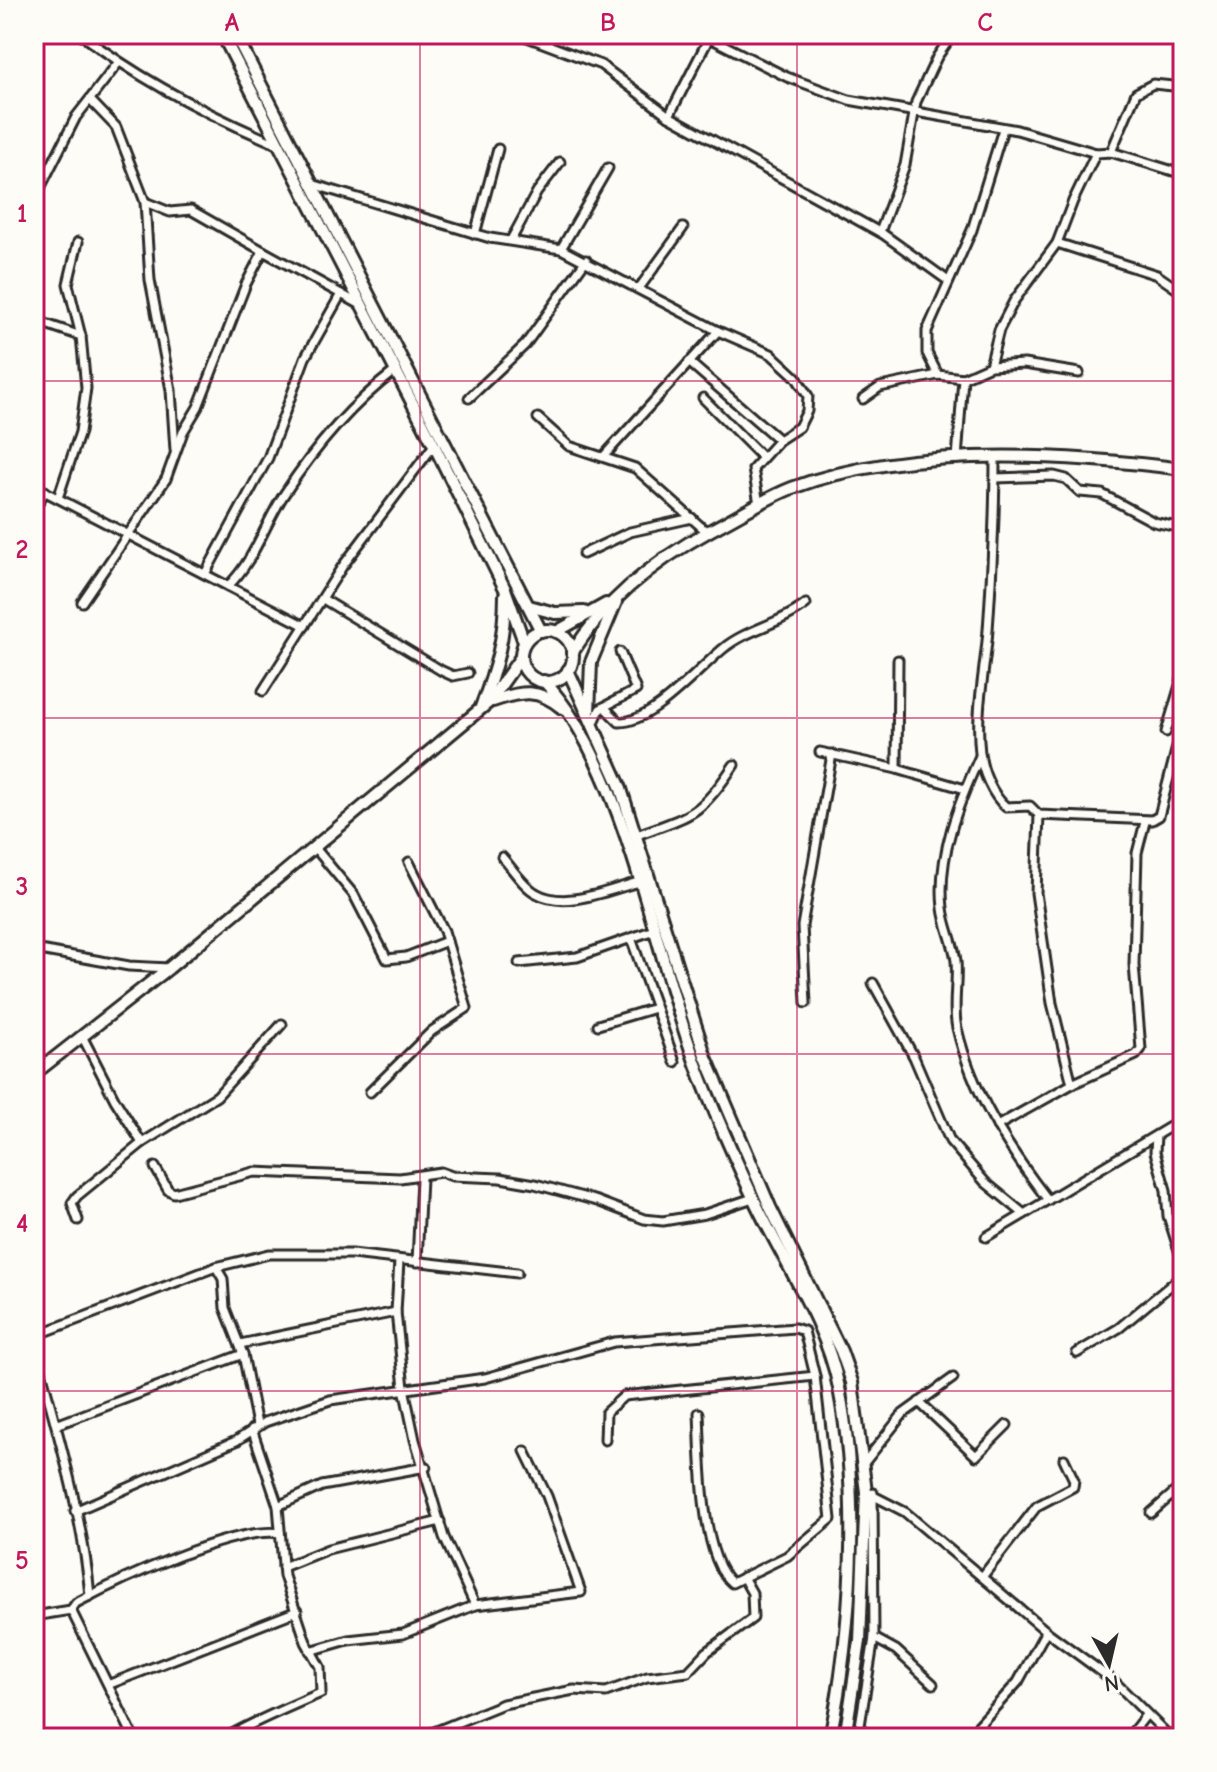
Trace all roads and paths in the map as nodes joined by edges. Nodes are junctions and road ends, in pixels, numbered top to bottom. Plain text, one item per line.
1 (81, 34) edge
2 (222, 34) edge
3 (235, 34) edge
4 (519, 34) edge
5 (953, 34) edge
6 (707, 35) edge
7 (118, 63) junction
8 (1183, 87) edge
9 (92, 102) junction
10 (912, 114) junction
11 (669, 116) junction
12 (1003, 129) junction
13 (279, 145) junction
14 (498, 149) dead end
15 (1111, 152) junction
16 (1096, 153) junction
17 (560, 162) dead end
18 (608, 168) dead end
19 (1183, 174) edge
20 (312, 184) junction
21 (34, 200) edge
22 (145, 202) junction
23 (683, 228) dead end
24 (880, 232) junction
25 (475, 234) junction
26 (511, 240) junction
27 (78, 242) dead end
28 (1057, 243) junction
29 (561, 249) junction
30 (263, 251) junction
31 (586, 260) junction
32 (947, 280) junction
33 (640, 287) junction
34 (1183, 293) edge
35 (341, 294) junction
36 (362, 305) junction
37 (34, 320) edge
38 (718, 331) junction
39 (81, 336) junction
40 (689, 362) junction
41 (990, 366) junction
42 (395, 371) junction
43 (1079, 373) dead end
44 (938, 375) junction
45 (963, 378) junction
46 (469, 398) dead end
47 (703, 398) dead end
48 (863, 399) dead end
49 (538, 418) dead end
50 (779, 440) junction
51 (434, 445) junction
52 (176, 453) junction
53 (604, 456) junction
54 (761, 456) junction
55 (995, 457) junction
56 (957, 459) junction
57 (1183, 469) edge
58 (995, 478) junction
59 (34, 486) edge
60 (45, 491) junction
61 (58, 498) junction
62 (759, 504) junction
63 (1183, 509) edge
64 (34, 510) edge
65 (692, 518) junction
66 (1182, 528) edge
67 (707, 532) junction
68 (130, 535) junction
69 (1183, 540) edge
70 (583, 554) dead end
71 (205, 574) junction
72 (228, 586) junction
73 (505, 589) junction
74 (616, 598) junction
75 (323, 599) junction
76 (82, 602) dead end
77 (806, 604) dead end
78 (529, 606) junction
79 (590, 612) junction
80 (305, 626) junction
81 (541, 631) junction
82 (556, 632) junction
83 (524, 642) junction
84 (620, 652) dead end
85 (572, 653) junction
86 (521, 657) junction
87 (898, 660) dead end
88 (568, 670) junction
89 (468, 673) dead end
90 (1183, 675) edge
91 (541, 680) junction
92 (263, 691) dead end
93 (492, 700) junction
94 (604, 707) junction
95 (479, 711) junction
96 (572, 718) junction
97 (591, 722) junction
98 (1183, 724) edge
99 (1166, 732) dead end
100 (820, 752) dead end
101 (832, 754) junction
102 (980, 756) junction
103 (734, 765) dead end
104 (897, 769) junction
105 (965, 789) junction
106 (1039, 815) junction
107 (1145, 822) junction
108 (637, 835) junction
109 (315, 848) junction
110 (502, 857) dead end
111 (409, 862) dead end
112 (639, 882) junction
113 (654, 930) junction
114 (631, 938) junction
115 (447, 941) junction
116 (34, 949) edge
117 (519, 963) dead end
118 (169, 968) junction
119 (873, 983) dead end
120 (806, 1003) dead end
121 (655, 1008) junction
122 (282, 1024) dead end
123 (598, 1025) dead end
124 (82, 1036) junction
125 (675, 1062) dead end
126 (34, 1074) edge
127 (1072, 1084) junction
128 (370, 1092) dead end
129 (1183, 1119) edge
130 (997, 1126) junction
131 (1156, 1136) junction
132 (142, 1143) junction
133 (1144, 1143) junction
134 (1155, 1152) junction
135 (155, 1167) dead end
136 (421, 1178) junction
137 (753, 1198) junction
138 (1048, 1200) junction
139 (1024, 1214) junction
140 (78, 1220) dead end
141 (986, 1237) dead end
142 (399, 1261) junction
143 (417, 1262) junction
144 (1183, 1263) edge
145 (216, 1267) junction
146 (1183, 1271) edge
147 (517, 1273) dead end
148 (396, 1312) junction
149 (34, 1336) edge
150 (240, 1344) junction
151 (34, 1345) edge
152 (1077, 1353) dead end
153 (243, 1354) junction
154 (815, 1376) junction
155 (953, 1378) dead end
156 (404, 1388) junction
157 (919, 1402) junction
158 (699, 1413) dead end
159 (56, 1425) junction
160 (1007, 1425) dead end
161 (255, 1427) junction
162 (605, 1440) dead end
163 (525, 1451) dead end
164 (1064, 1459) dead end
165 (864, 1463) junction
166 (426, 1467) junction
167 (1183, 1485) edge
168 (870, 1492) junction
169 (278, 1506) junction
170 (75, 1511) junction
171 (1151, 1513) dead end
172 (440, 1521) junction
173 (280, 1533) junction
174 (282, 1562) junction
175 (743, 1577) junction
176 (982, 1577) junction
177 (90, 1596) junction
178 (475, 1605) junction
179 (71, 1610) junction
180 (297, 1611) junction
181 (34, 1616) edge
182 (1046, 1631) junction
183 (874, 1638) junction
184 (310, 1651) junction
185 (110, 1684) junction
186 (933, 1684) dead end
187 (1146, 1715) junction
188 (830, 1735) edge
189 (134, 1738) edge
190 (225, 1738) edge
191 (419, 1738) edge
192 (803, 1738) edge
193 (845, 1738) edge
194 (858, 1738) edge
195 (967, 1738) edge
196 (1128, 1738) edge
197 (1171, 1738) edge

1 - 7 street
2 - 13 main road
3 - 20 main road
4 - 11 street
5 - 10 street
6 - 10 street
6 - 11 street
7 - 9 street
7 - 13 street
8 - 15 street
9 - 21 street
9 - 22 street
10 - 12 street
10 - 24 street
11 - 24 street
12 - 16 street
12 - 32 street
13 - 36 main road
14 - 25 street
15 - 16 street
15 - 19 street
16 - 28 street
17 - 26 street
18 - 29 street
20 - 25 street
20 - 78 main road
22 - 30 street
22 - 52 street
23 - 33 street
24 - 32 street
25 - 26 street
26 - 29 street
27 - 39 street
28 - 34 street
28 - 41 street
29 - 31 street
30 - 35 street
30 - 52 street
31 - 33 street
31 - 46 street
32 - 44 street
33 - 38 street
35 - 36 street
35 - 71 street
36 - 42 main road
37 - 39 street
38 - 40 street
38 - 50 street
39 - 61 street
40 - 50 street
40 - 53 street
41 - 43 street
41 - 45 street
42 - 51 main road
42 - 72 street
44 - 45 street
44 - 48 street
45 - 56 street
47 - 54 street
49 - 53 street
50 - 54 street
51 - 73 main road
51 - 75 street
52 - 68 street
53 - 65 street
54 - 62 street
55 - 56 main road
55 - 57 main road
55 - 58 street
56 - 62 main road
58 - 66 street
58 - 102 street
59 - 60 street
60 - 61 street
60 - 64 street
61 - 68 street
62 - 67 main road
63 - 66 street
65 - 67 street
65 - 70 street
66 - 69 street
67 - 74 main road
68 - 71 street
68 - 76 street
71 - 72 street
72 - 80 street
73 - 83 main road
73 - 95 main road
74 - 79 main road
74 - 85 main road
74 - 97 main road
75 - 80 street
75 - 89 street
77 - 94 street
78 - 79 main road
78 - 81 main road
79 - 82 main road
80 - 92 street
81 - 82 main road
81 - 83 main road
82 - 85 main road
83 - 86 main road
84 - 94 street
85 - 88 main road
86 - 91 main road
86 - 93 main road
87 - 104 street
88 - 91 main road
88 - 97 main road
90 - 99 street
91 - 93 main road
91 - 96 main road
93 - 95 main road
93 - 96 main road
94 - 97 street
95 - 109 main road
96 - 112 main road
97 - 108 main road
98 - 107 street
100 - 101 street
101 - 104 street
101 - 120 street
102 - 105 street
102 - 106 street
103 - 108 street
104 - 105 street
105 - 130 street
106 - 107 street
106 - 127 street
107 - 127 street
108 - 165 main road
109 - 115 street
109 - 118 main road
110 - 112 street
111 - 115 street
112 - 113 main road
113 - 114 street
113 - 137 main road
114 - 117 street
114 - 121 street
115 - 128 street
116 - 118 street
118 - 124 main road
119 - 139 street
121 - 123 street
121 - 125 street
122 - 132 street
124 - 126 main road
124 - 132 street
127 - 130 street
129 - 131 street
130 - 138 street
131 - 133 street
131 - 134 street
132 - 140 street
133 - 134 street
133 - 138 street
134 - 144 street
135 - 136 street
136 - 137 street
136 - 143 street
137 - 188 main road
138 - 139 street
139 - 141 street
142 - 143 street
142 - 145 street
142 - 148 street
143 - 147 street
145 - 149 street
145 - 150 street
146 - 152 street
148 - 150 street
148 - 156 street
150 - 153 street
151 - 159 street
153 - 159 street
153 - 161 street
154 - 156 street
154 - 162 street
154 - 175 street
155 - 157 street
156 - 161 street
156 - 166 street
157 - 160 street
157 - 165 street
158 - 175 street
159 - 170 street
161 - 169 street
161 - 170 street
163 - 178 street
164 - 176 street
165 - 168 main road
166 - 169 street
166 - 172 street
167 - 171 street
168 - 176 street
168 - 183 street
168 - 193 main road
169 - 173 street
170 - 177 street
172 - 174 street
172 - 178 street
173 - 174 street
173 - 177 street
174 - 180 street
175 - 191 street
176 - 182 street
177 - 179 street
178 - 184 street
179 - 181 street
179 - 185 street
180 - 184 street
180 - 185 street
182 - 187 street
182 - 195 street
183 - 186 street
183 - 194 street
184 - 190 street
185 - 189 street
187 - 196 street
187 - 197 street
188 - 192 street

